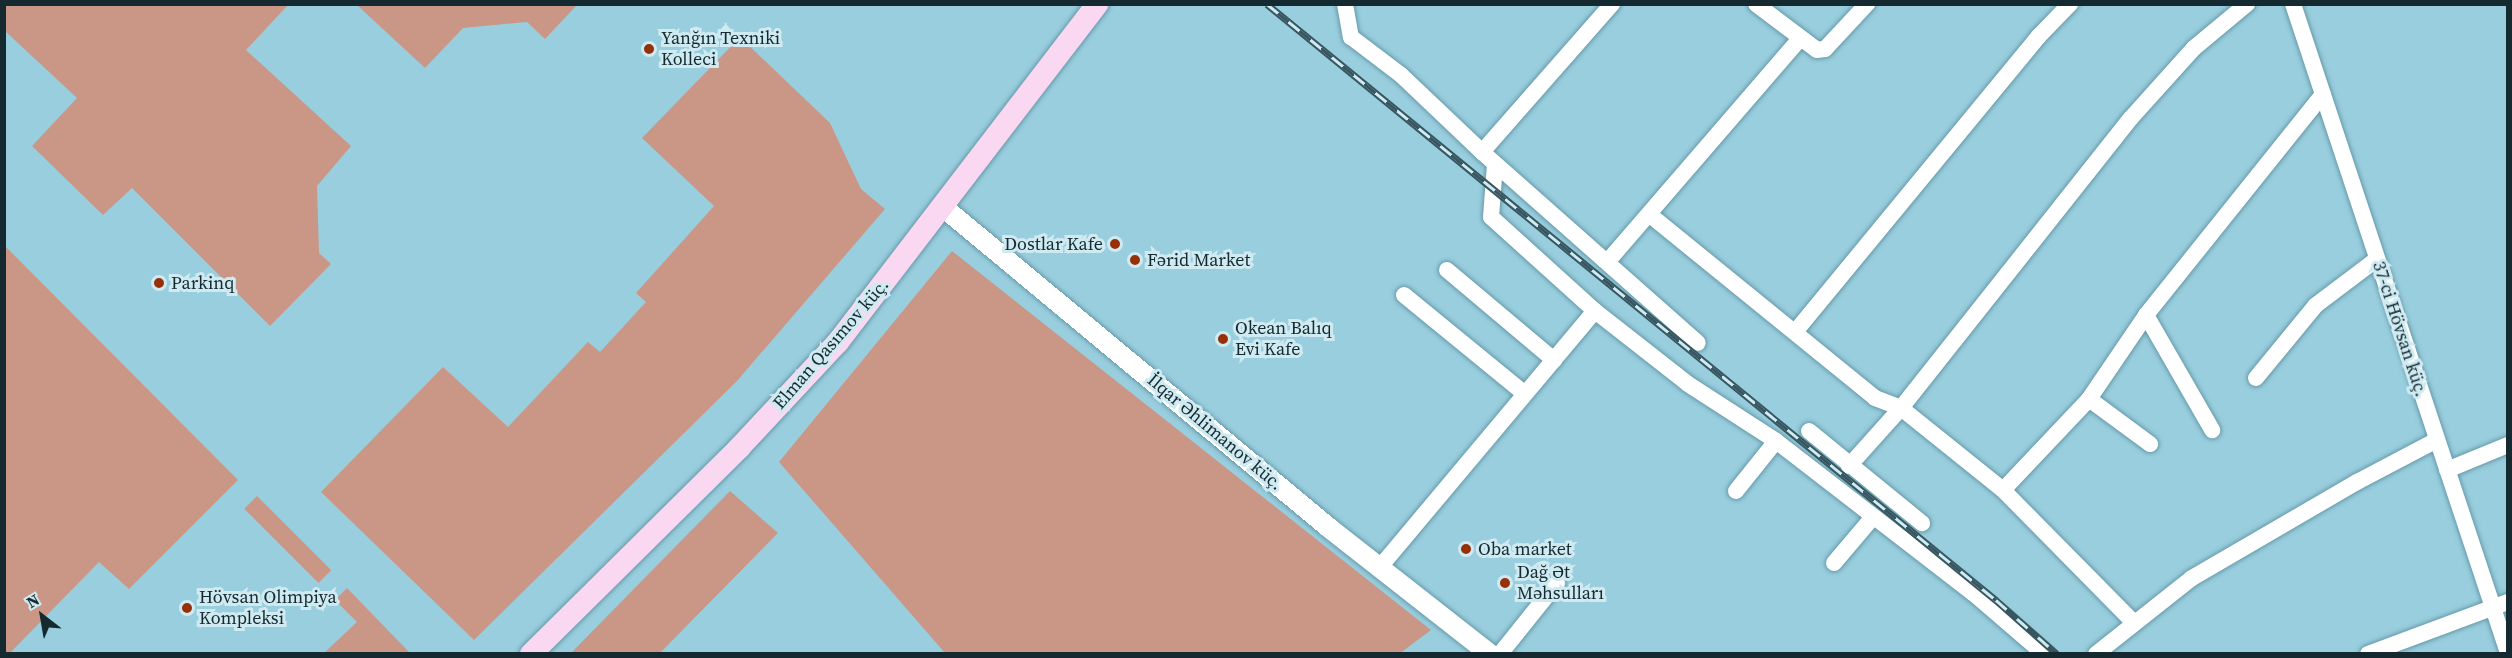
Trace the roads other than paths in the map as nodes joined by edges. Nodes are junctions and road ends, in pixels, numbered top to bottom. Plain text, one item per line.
1 (1097, 4) edge
2 (1345, 4) edge
3 (1612, 4) edge
4 (1756, 4) edge
5 (1867, 4) edge
6 (2070, 4) edge
7 (2247, 4) edge
8 (2293, 4) edge
9 (1799, 40) junction
10 (2323, 94) junction
11 (1482, 153) junction
12 (1495, 165) junction
13 (943, 207) junction
14 (1650, 215) junction
15 (2377, 259) junction
16 (1608, 261) junction
17 (1447, 270) dead end
18 (1404, 295) dead end
19 (1595, 311) junction
20 (2146, 315) junction
21 (1795, 332) junction
22 (1698, 343) dead end
23 (1554, 360) junction
24 (2256, 378) dead end
25 (1525, 394) junction
26 (2089, 399) junction
27 (1901, 408) junction
28 (2212, 430) dead end
29 (1809, 431) dead end
30 (1776, 441) junction
31 (2437, 441) junction
32 (2150, 444) dead end
33 (2508, 445) edge
34 (1849, 466) junction
35 (2447, 470) junction
36 (1736, 490) dead end
37 (2003, 490) junction
38 (1873, 517) junction
39 (1922, 523) dead end
40 (1834, 563) dead end
41 (1380, 567) junction
42 (1557, 582) dead end
43 (2500, 605) edge
44 (2133, 622) junction
45 (2508, 653) edge
46 (531, 654) edge
47 (1490, 654) edge
48 (1500, 654) edge
49 (2044, 654) edge
50 (2096, 654) edge
51 (2368, 654) edge

1 - 13 main road, Elman Qasımov küç.
2 - 11 street
3 - 11 street
4 - 9 street
5 - 9 street
6 - 21 street
7 - 27 street
8 - 10 street, 37-ci Hövsan küç.
9 - 14 street
10 - 15 street, 37-ci Hövsan küç.
10 - 20 street
11 - 12 street
12 - 16 street
12 - 19 street
13 - 41 street, İlqar Əhlimanov küç.
13 - 46 main road, Elman Qasımov küç.
14 - 16 street
14 - 21 street
15 - 24 street
15 - 31 street, 37-ci Hövsan küç.
16 - 22 street
17 - 23 street
18 - 25 street
19 - 23 street
19 - 30 street
20 - 26 street
20 - 28 street
21 - 27 street
23 - 25 street
25 - 41 street
26 - 32 street
26 - 37 street
27 - 34 street
27 - 37 street
29 - 34 street
30 - 36 street
30 - 38 street
31 - 35 street, 37-ci Hövsan küç.
31 - 44 street
33 - 35 street
34 - 39 street
35 - 43 street, 37-ci Hövsan küç.
37 - 44 street
38 - 40 street
38 - 49 street
41 - 47 street, İlqar Əhlimanov küç.
42 - 48 street
43 - 45 street, 37-ci Hövsan küç.
43 - 51 street
44 - 50 street

